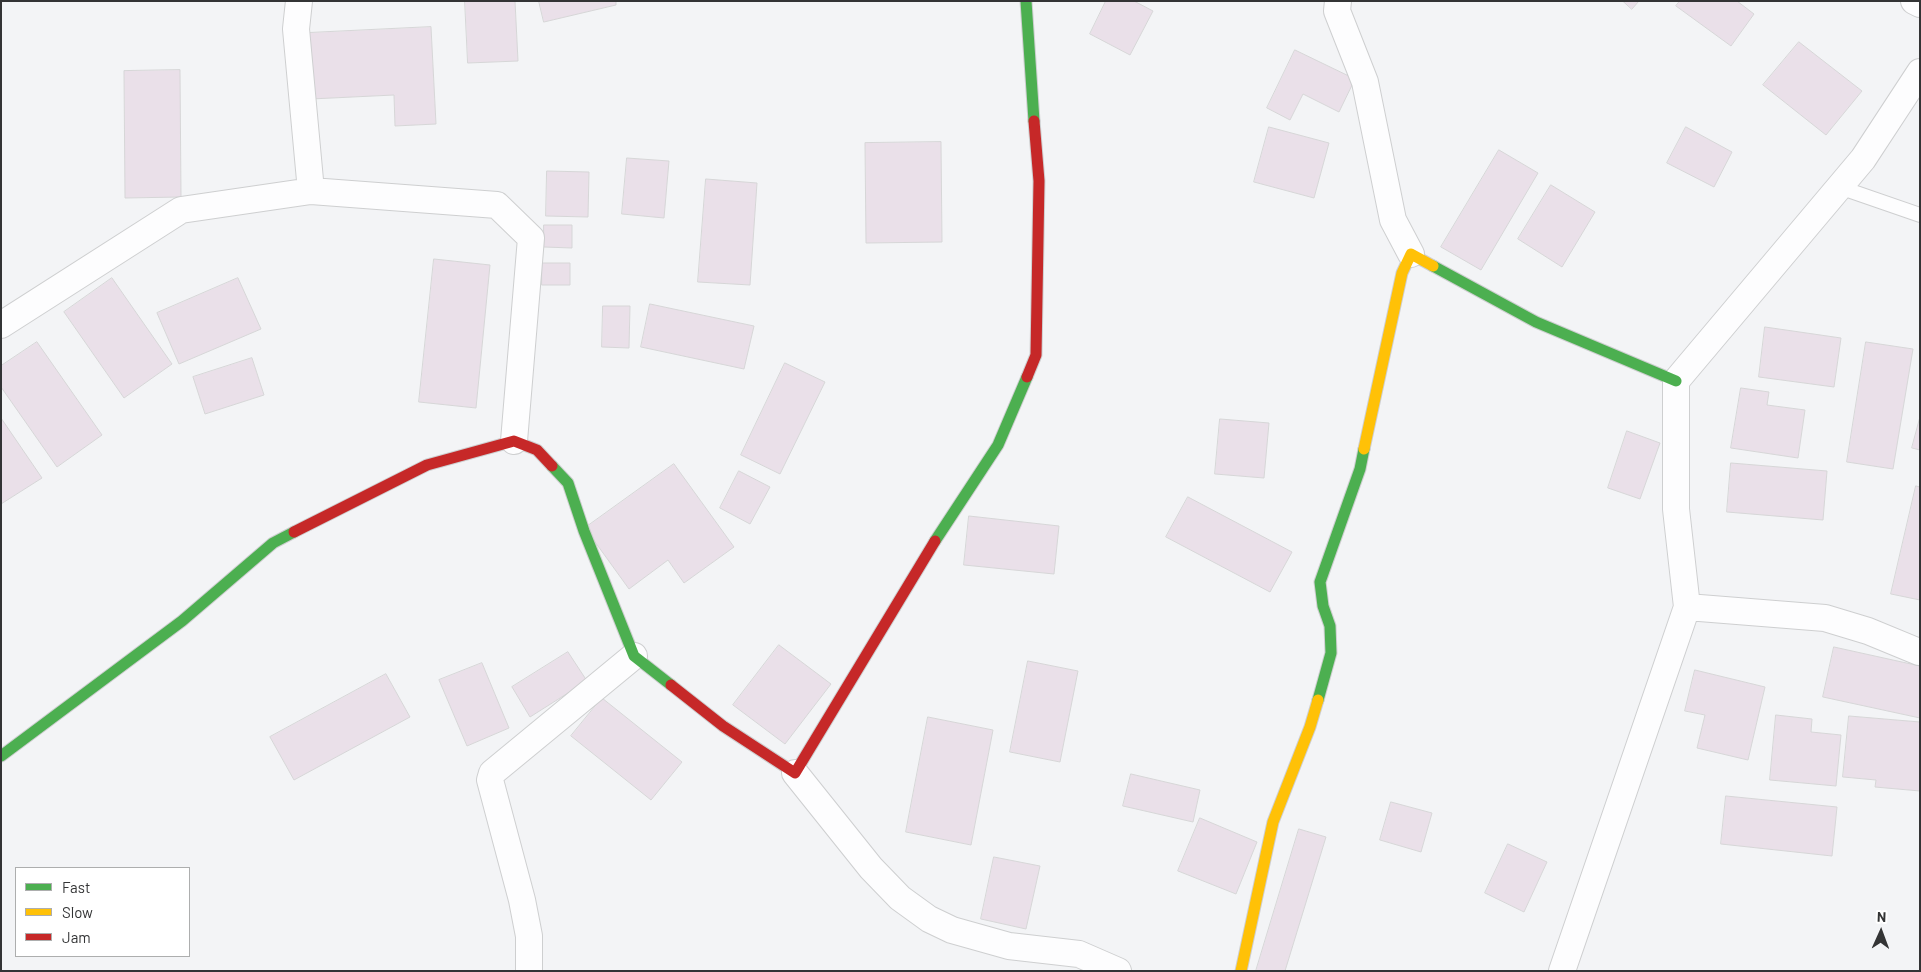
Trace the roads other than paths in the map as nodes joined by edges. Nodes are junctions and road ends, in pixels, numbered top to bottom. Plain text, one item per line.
1 (299, 1) edge
2 (1026, 1) edge
3 (1338, 1) edge
4 (1914, 1) edge
5 (1920, 4) edge
6 (1920, 72) edge
7 (1839, 187) junction
8 (311, 191) junction
9 (1920, 215) edge
10 (1412, 254) junction
11 (1, 325) edge
12 (1676, 381) junction
13 (514, 441) junction
14 (1687, 606) junction
15 (1919, 652) edge
16 (634, 656) junction
17 (1, 756) edge
18 (795, 773) junction
19 (529, 971) edge
20 (1118, 971) edge
21 (1241, 971) edge
22 (1562, 971) edge

1 - 8 street
2 - 18 street
3 - 10 street
4 - 5 street
6 - 7 street
7 - 9 lane
7 - 12 street
8 - 11 street
8 - 13 street
10 - 12 street
10 - 21 street
12 - 14 street
13 - 16 street
13 - 17 street
14 - 15 street
14 - 22 street
16 - 18 street
16 - 19 street
18 - 20 street

